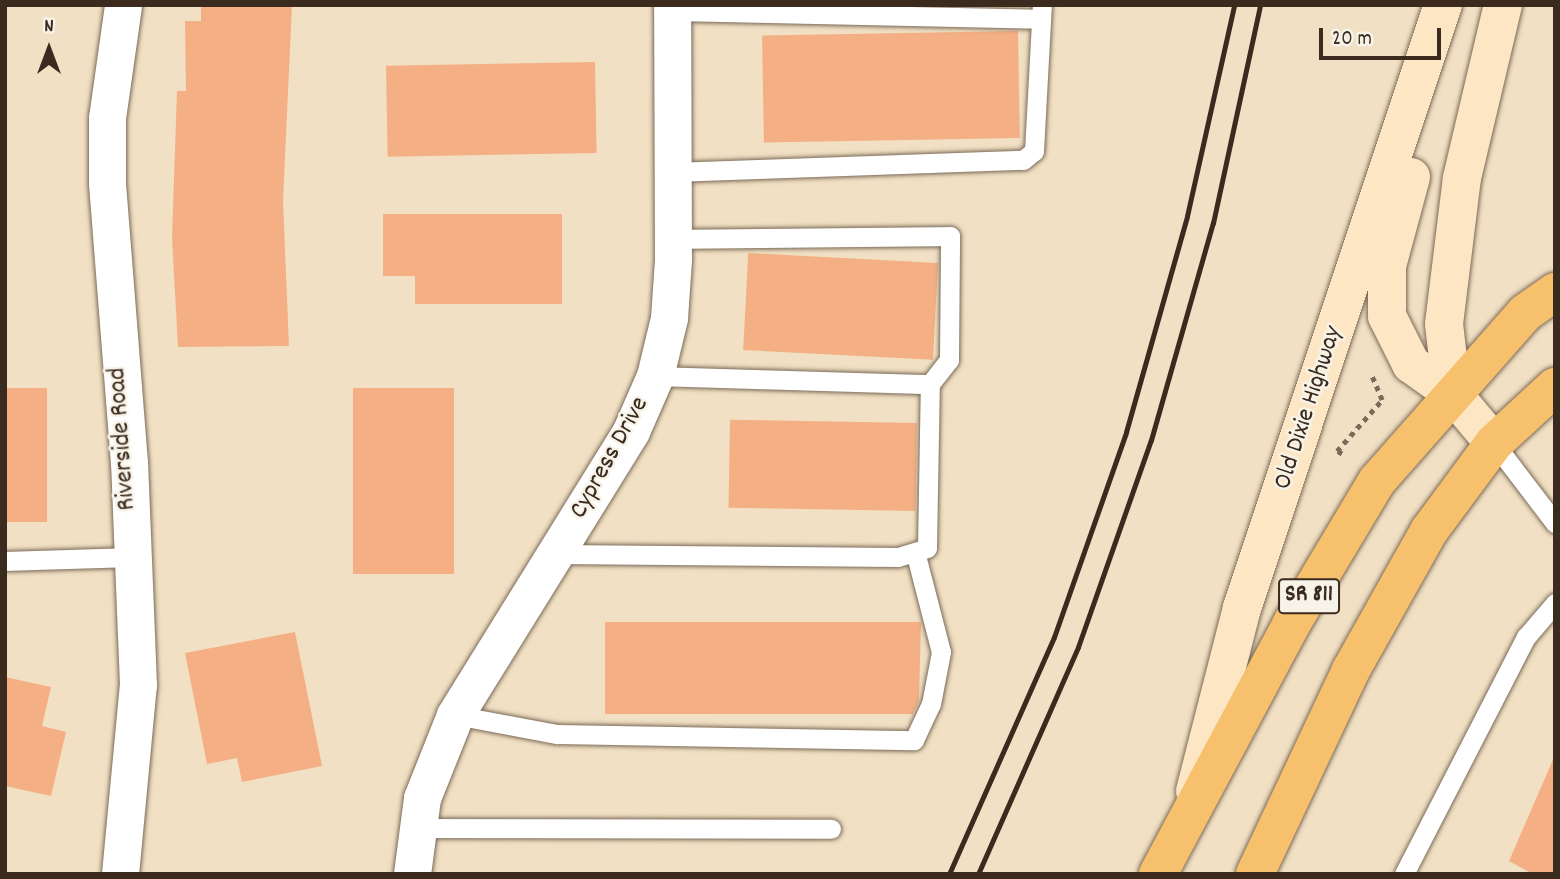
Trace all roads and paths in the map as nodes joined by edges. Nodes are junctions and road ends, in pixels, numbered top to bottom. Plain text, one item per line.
1 (123, 5) edge
2 (1445, 5) edge
3 (1503, 5) edge
4 (672, 8) edge
5 (1041, 12) edge
6 (672, 172) junction
7 (673, 240) junction
8 (1555, 292) edge
9 (1371, 373) dead end
10 (654, 376) junction
11 (930, 384) junction
12 (1555, 387) edge
13 (1452, 393) junction
14 (1494, 443) junction
15 (1342, 454) dead end
16 (1555, 523) edge
17 (555, 554) junction
18 (916, 555) junction
19 (131, 557) junction
20 (5, 561) edge
21 (1555, 603) edge
22 (455, 715) junction
23 (1189, 815) junction
24 (417, 828) junction
25 (831, 829) dead end
26 (120, 874) edge
27 (412, 874) edge
28 (1158, 874) edge
29 (1255, 874) edge
30 (1404, 874) edge

1 - 19 street, Riverside Road
2 - 13 street
2 - 23 street, Old Dixie Highway
3 - 13 street
4 - 5 lane
4 - 6 street, Cypress Drive
5 - 6 lane
6 - 7 street, Cypress Drive
7 - 10 street, Cypress Drive
7 - 11 lane
8 - 13 main road, Old Dixie Highway / SR 811
9 - 15 path
10 - 11 lane
10 - 17 street, Cypress Drive
11 - 18 lane
12 - 14 main road, SR 811
13 - 14 street
13 - 23 main road, Old Dixie Highway / SR 811
14 - 16 lane
14 - 29 main road, SR 811
17 - 18 lane
17 - 22 street, Cypress Drive
18 - 22 lane
19 - 20 lane
19 - 26 street, Riverside Road
21 - 30 lane
22 - 24 street, Cypress Drive
23 - 28 main road, Old Dixie Highway / SR 811
24 - 25 lane
24 - 27 street, Cypress Drive

